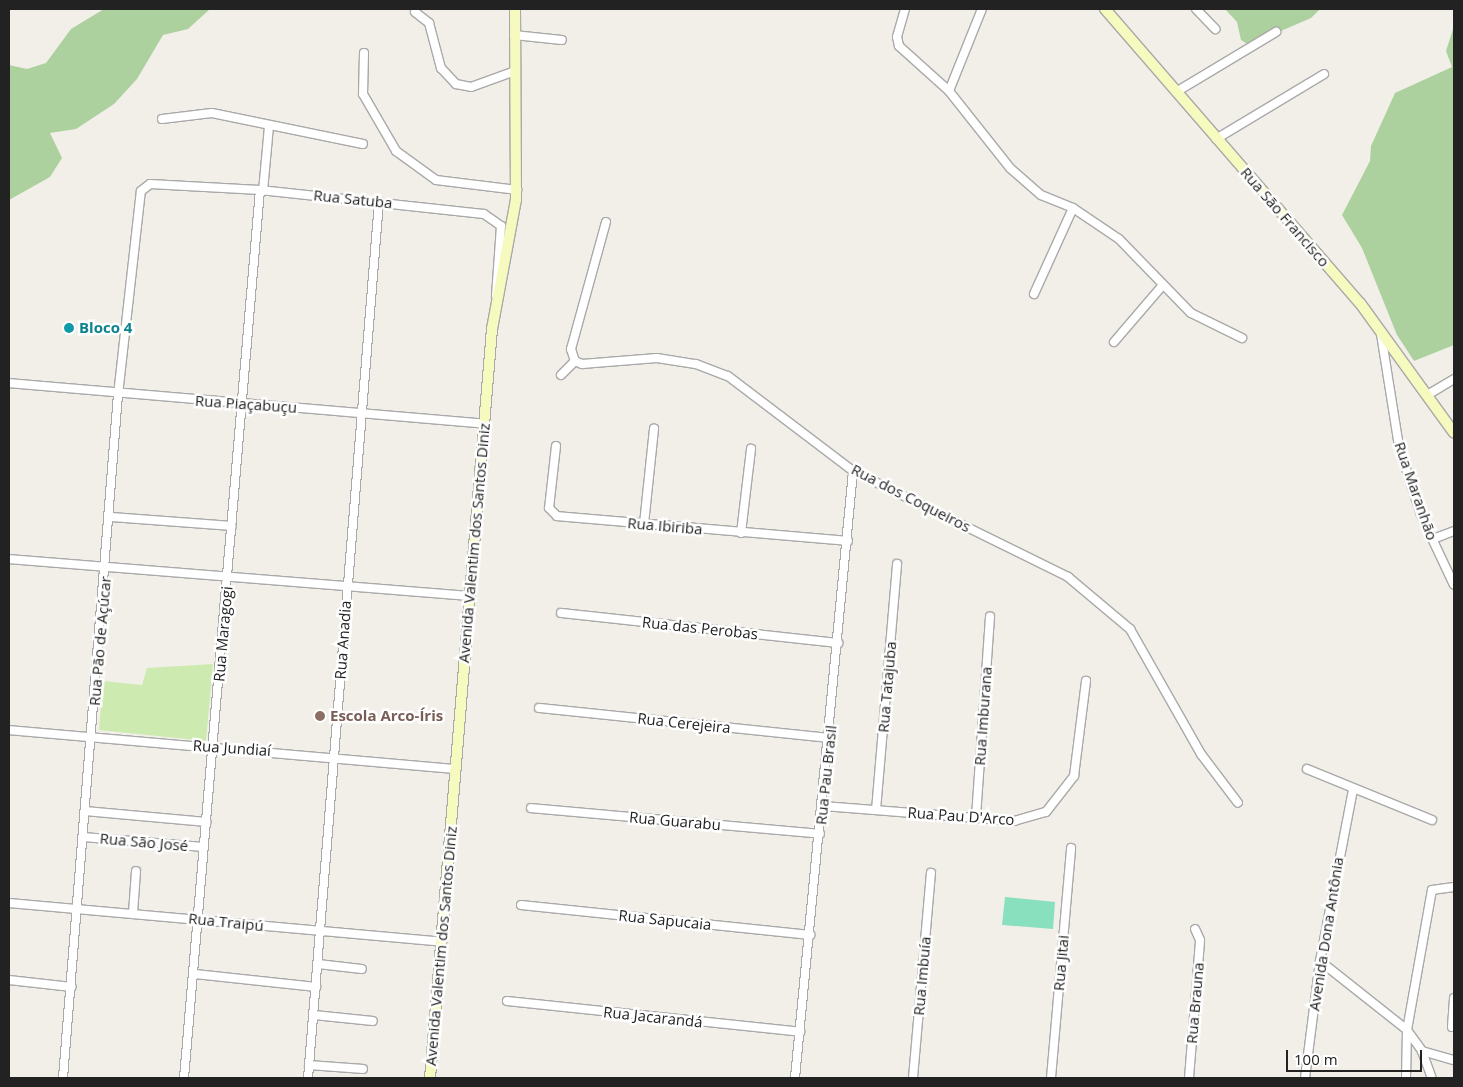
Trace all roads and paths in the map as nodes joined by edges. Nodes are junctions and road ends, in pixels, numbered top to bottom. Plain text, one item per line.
1 (515, 9) edge
2 (905, 9) edge
3 (982, 9) edge
4 (1105, 9) edge
5 (1196, 9) edge
6 (415, 12) dead end
7 (1215, 29) dead end
8 (1276, 32) dead end
9 (514, 35) junction
10 (562, 40) dead end
11 (364, 53) dead end
12 (515, 71) junction
13 (1324, 74) dead end
14 (948, 90) junction
15 (1176, 92) junction
16 (162, 119) dead end
17 (269, 126) junction
18 (1216, 138) junction
19 (363, 144) dead end
20 (262, 190) junction
21 (517, 190) junction
22 (379, 202) junction
23 (137, 204) joint
24 (1073, 208) junction
25 (606, 222) dead end
26 (1162, 286) junction
27 (1034, 294) dead end
28 (496, 301) junction
29 (1381, 334) junction
30 (1242, 338) dead end
31 (1114, 342) dead end
32 (575, 360) junction
33 (561, 375) dead end
34 (1454, 379) edge
35 (9, 383) edge
36 (118, 394) junction
37 (1428, 394) junction
38 (240, 404) junction
39 (362, 413) junction
40 (484, 424) junction
41 (654, 429) dead end
42 (1454, 433) edge
43 (556, 446) dead end
44 (750, 448) dead end
45 (853, 471) junction
46 (112, 517) junction
47 (644, 524) junction
48 (232, 526) junction
49 (1454, 531) edge
50 (741, 533) junction
51 (1433, 540) junction
52 (848, 541) junction
53 (9, 559) edge
54 (898, 564) dead end
55 (107, 567) junction
56 (228, 578) junction
57 (1454, 585) edge
58 (347, 587) junction
59 (469, 596) junction
60 (561, 612) dead end
61 (990, 616) dead end
62 (838, 643) junction
63 (1086, 680) dead end
64 (539, 708) dead end
65 (9, 730) edge
66 (92, 737) junction
67 (830, 738) junction
68 (213, 747) junction
69 (334, 756) junction
70 (456, 769) junction
71 (1307, 769) dead end
72 (1353, 790) junction
73 (1238, 803) dead end
74 (823, 806) junction
75 (531, 808) dead end
76 (876, 810) junction
77 (86, 811) junction
78 (976, 817) junction
79 (1432, 820) dead end
80 (207, 822) junction
81 (820, 834) junction
82 (83, 837) junction
83 (204, 847) junction
84 (1071, 848) dead end
85 (136, 871) dead end
86 (931, 873) dead end
87 (1454, 887) edge
88 (9, 903) edge
89 (521, 905) dead end
90 (77, 909) junction
91 (133, 913) junction
92 (199, 919) junction
93 (320, 928) junction
94 (1195, 929) dead end
95 (810, 935) junction
96 (442, 942) junction
97 (1320, 961) junction
98 (318, 964) junction
99 (362, 969) dead end
100 (195, 974) junction
101 (9, 980) edge
102 (72, 986) junction
103 (316, 987) junction
104 (1454, 998) edge
105 (506, 1001) dead end
106 (314, 1015) junction
107 (373, 1021) dead end
108 (1452, 1027) dead end
109 (1407, 1030) junction
110 (800, 1032) junction
111 (1422, 1051) junction
112 (1454, 1060) edge
113 (309, 1065) junction
114 (363, 1069) dead end
115 (62, 1078) edge
116 (184, 1078) edge
117 (308, 1078) edge
118 (430, 1078) edge
119 (795, 1078) edge
120 (913, 1078) edge
121 (1051, 1078) edge
122 (1189, 1078) edge
123 (1305, 1078) edge
124 (1406, 1078) edge
125 (1432, 1078) edge

1 - 9 street, Avenida Valentim dos Santos Diniz
2 - 14 street
3 - 14 street
4 - 15 street, Rua São Francisco
5 - 7 street
6 - 12 street
8 - 15 street
9 - 10 street
9 - 12 street, Avenida Valentim dos Santos Diniz
11 - 21 street
12 - 21 street, Avenida Valentim dos Santos Diniz
13 - 18 street
14 - 24 street
15 - 18 street, Rua São Francisco
16 - 17 street
17 - 19 street
17 - 20 street, Rua Maragogi
18 - 29 street, Rua São Francisco
20 - 22 street, Rua Satuba
20 - 23 street, Rua Satuba
20 - 38 street, Rua Maragogi
21 - 28 street, Avenida Valentim dos Santos Diniz
22 - 28 street, Rua Satuba
22 - 39 street, Rua Anadia
23 - 36 street, Rua Pão de Açúcar
24 - 26 street
24 - 27 street
25 - 32 street
26 - 30 street
26 - 31 street
28 - 40 street, Avenida Valentim dos Santos Diniz
29 - 37 street, Rua São Francisco
29 - 51 street, Rua Maranhão
32 - 33 street
32 - 45 street, Rua dos Coqueiros
34 - 37 street
35 - 36 street, Rua Piaçabuçu
36 - 38 street, Rua Piaçabuçu
36 - 46 street, Rua Pão de Açúcar
37 - 42 street, Rua São Francisco
38 - 39 street, Rua Piaçabuçu
38 - 48 street, Rua Maragogi
39 - 40 street, Rua Piaçabuçu
39 - 58 street, Rua Anadia
40 - 59 street, Avenida Valentim dos Santos Diniz
41 - 47 street
43 - 47 street, Rua Ibiriba
44 - 50 street
45 - 52 street, Rua Pau Brasil
45 - 73 street, Rua dos Coqueiros
46 - 48 street
46 - 55 street, Rua Pão de Açúcar
47 - 50 street, Rua Ibiriba
48 - 56 street, Rua Maragogi
49 - 51 street
50 - 52 street, Rua Ibiriba
51 - 57 street, Rua Maranhão
52 - 62 street, Rua Pau Brasil
53 - 55 street
54 - 76 street, Rua Tatajuba
55 - 56 street
55 - 66 street, Rua Pão de Açúcar
56 - 58 street
56 - 68 street, Rua Maragogi
58 - 59 street
58 - 69 street, Rua Anadia
59 - 70 street, Avenida Valentim dos Santos Diniz
60 - 62 street, Rua das Perobas
61 - 78 street, Rua Imburana
62 - 67 street, Rua Pau Brasil
63 - 78 street, Rua Pau D'Arco
64 - 67 street, Rua Cerejeira
65 - 66 street, Rua Jundiaí
66 - 68 street, Rua Jundiaí
66 - 77 street, Rua Pão de Açúcar
67 - 74 street, Rua Pau Brasil
68 - 69 street, Rua Jundiaí
68 - 80 street, Rua Maragogi
69 - 70 street, Rua Jundiaí
69 - 93 street, Rua Anadia
70 - 96 street, Avenida Valentim dos Santos Diniz
71 - 72 street
72 - 79 street
72 - 97 street, Avenida Dona Antônia
74 - 76 street, Rua Pau D'Arco
74 - 81 street, Rua Pau Brasil
75 - 81 street, Rua Guarabu
76 - 78 street, Rua Pau D'Arco
77 - 80 street
77 - 82 street, Rua Pão de Açúcar
80 - 83 street, Rua Maragogi
81 - 95 street, Rua Pau Brasil
82 - 83 street, Rua São José
82 - 90 street, Rua Pão de Açúcar
83 - 92 street, Rua Maragogi
84 - 121 street, Rua Jitai
85 - 91 street
86 - 120 street, Rua Imbuía
87 - 109 street
88 - 90 street, Rua Traipú
89 - 95 street, Rua Sapucaia
90 - 91 street, Rua Traipú
90 - 102 street, Rua Pão de Açúcar
91 - 92 street, Rua Traipú
92 - 93 street, Rua Traipú
92 - 100 street, Rua Maragogi
93 - 96 street, Rua Traipú
93 - 98 street, Rua Anadia
94 - 122 street, Rua Brauna
95 - 110 street, Rua Pau Brasil
96 - 118 street, Avenida Valentim dos Santos Diniz
97 - 109 street
97 - 123 street, Avenida Dona Antônia
98 - 99 street
98 - 103 street, Rua Anadia
100 - 103 street
100 - 116 street, Rua Maragogi
101 - 102 street
102 - 115 street, Rua Pão de Açúcar
103 - 106 street, Rua Anadia
104 - 108 street
105 - 110 street, Rua Jacarandá
106 - 107 street
106 - 113 street, Rua Anadia
109 - 111 street
109 - 124 street
110 - 119 street, Rua Pau Brasil
111 - 112 street
111 - 125 street
113 - 114 street
113 - 117 street, Rua Anadia

